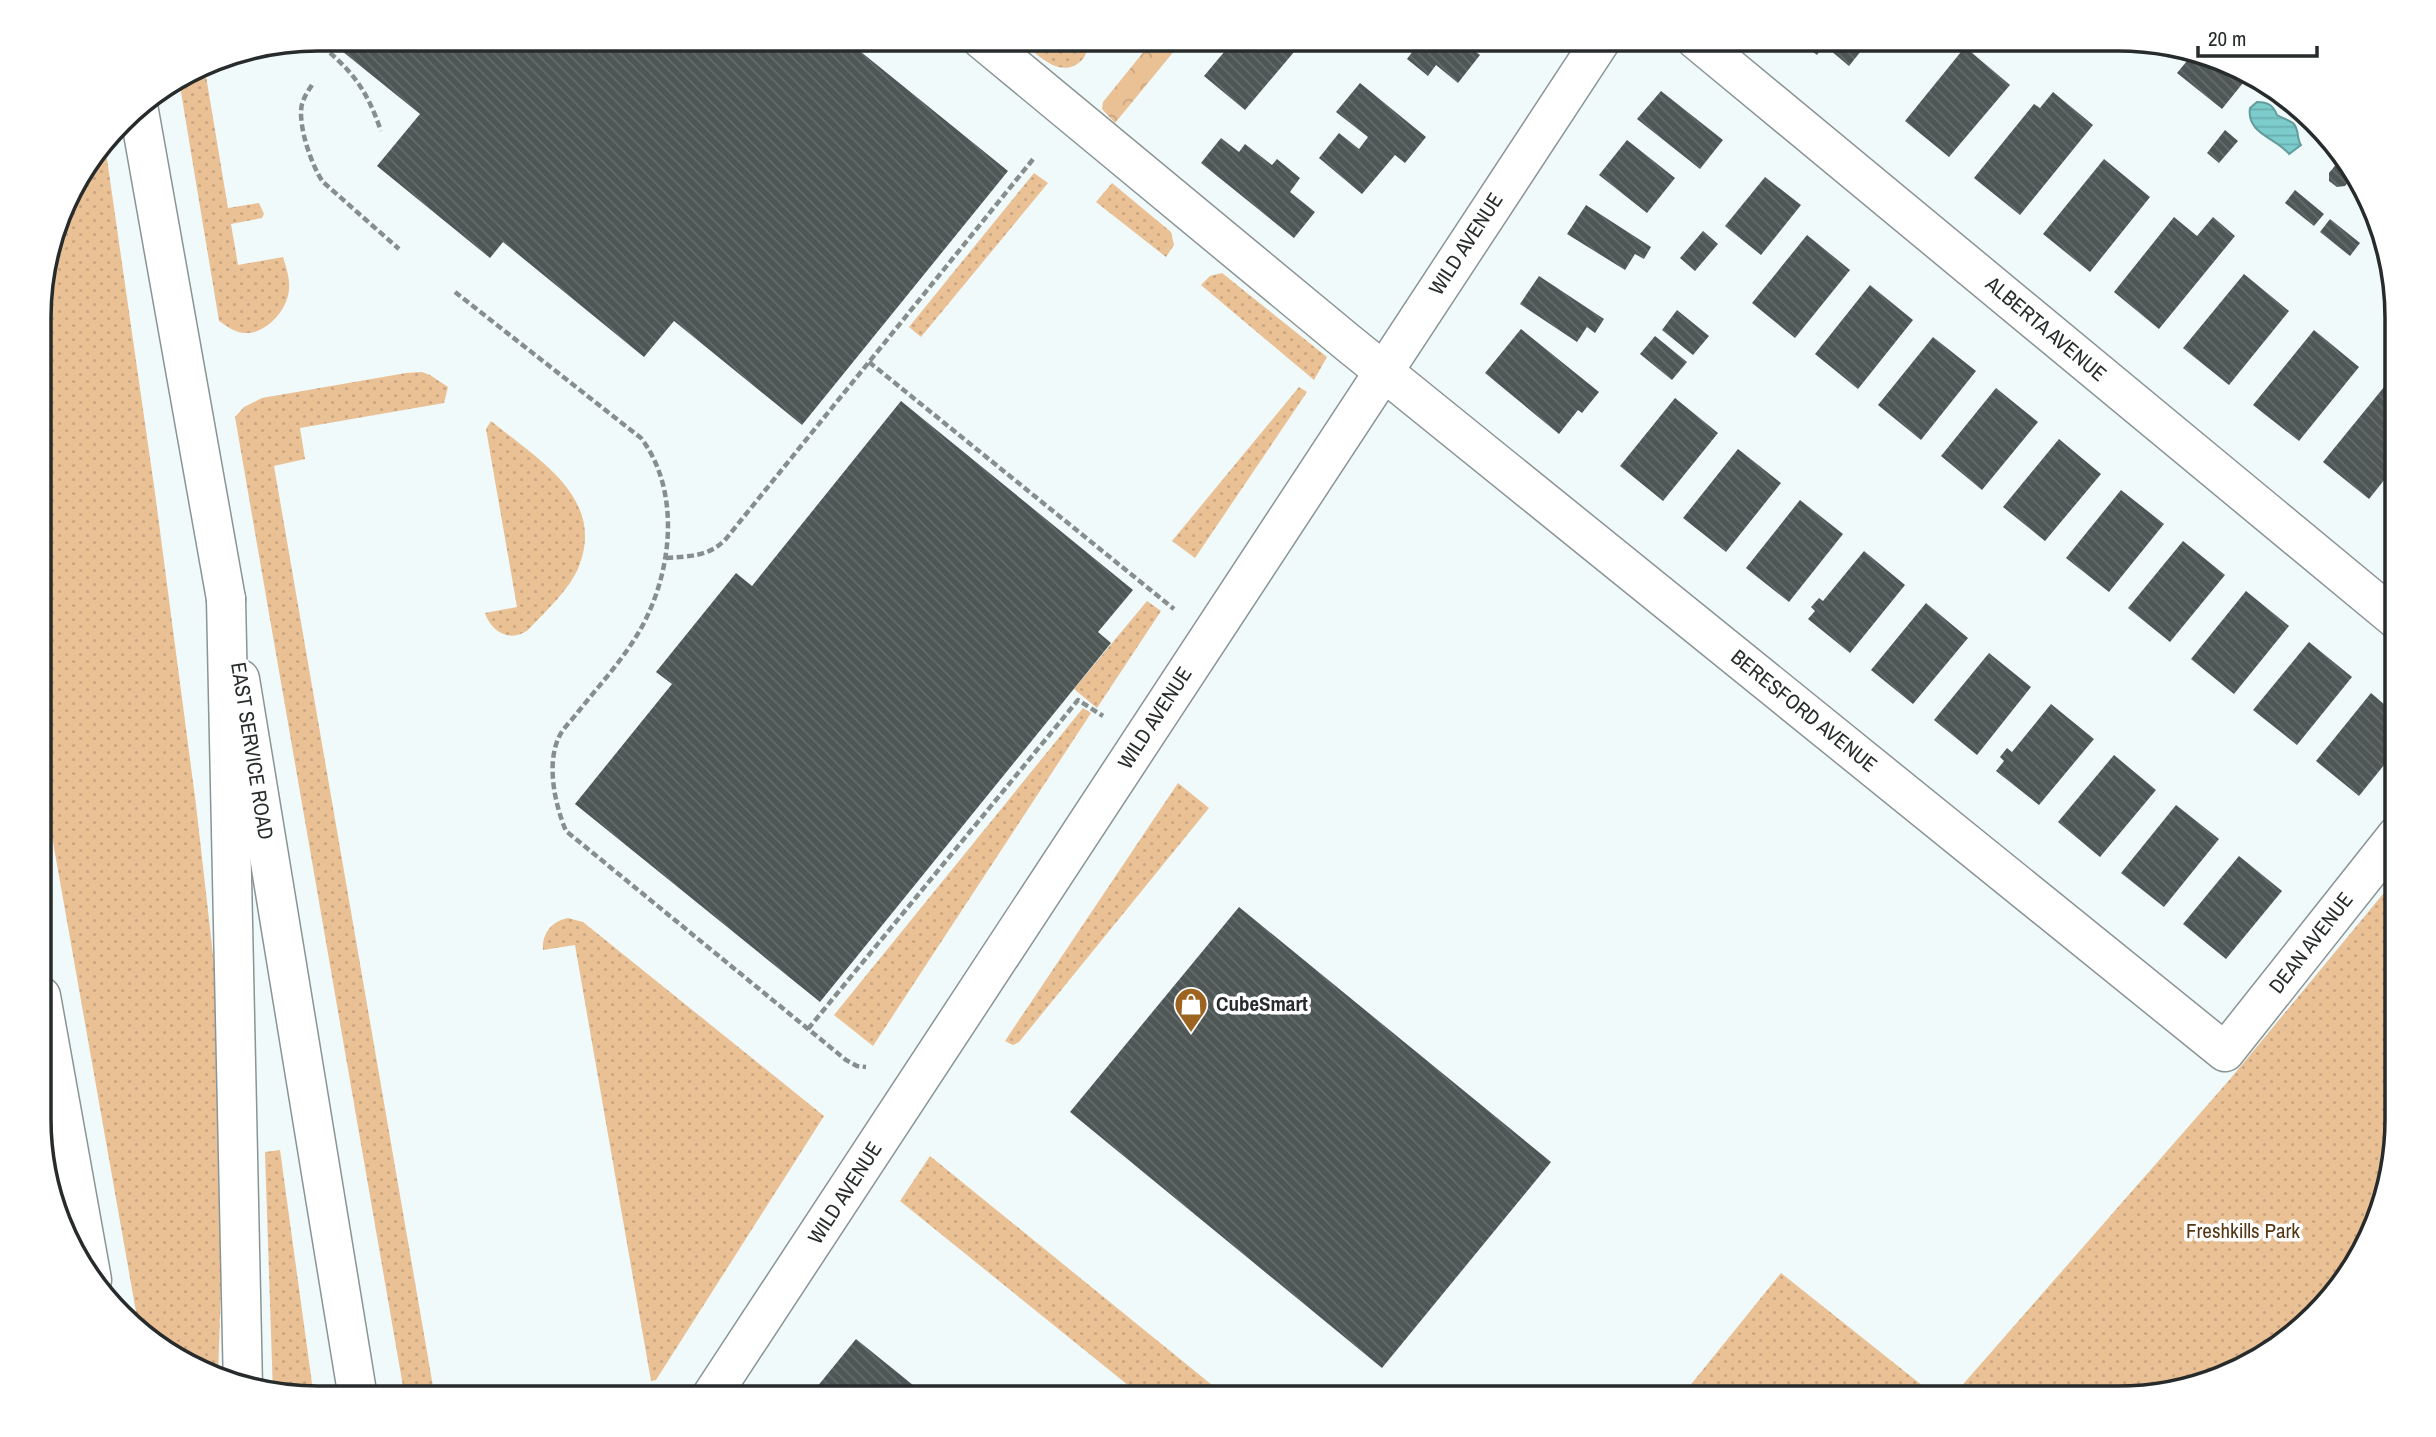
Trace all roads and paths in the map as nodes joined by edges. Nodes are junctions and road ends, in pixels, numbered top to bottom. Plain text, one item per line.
1 (327, 51) edge
2 (997, 51) edge
3 (1593, 51) edge
4 (1711, 51) edge
5 (312, 85) dead end
6 (140, 118) edge
7 (381, 131) dead end
8 (1034, 158) dead end
9 (399, 249) dead end
10 (455, 292) dead end
11 (869, 362) junction
12 (1383, 371) junction
13 (666, 558) junction
14 (226, 599) junction
15 (1174, 609) dead end
16 (2385, 610) edge
17 (1103, 716) dead end
18 (2385, 850) edge
19 (808, 1029) junction
20 (51, 1052) edge
21 (2225, 1052) joint
22 (866, 1066) dead end
23 (87, 1253) edge
24 (243, 1375) edge
25 (356, 1386) edge
26 (718, 1386) edge

1 - 7 path
2 - 12 main road, BERESFORD AVENUE
3 - 12 main road, WILD AVENUE
4 - 16 main road, ALBERTA AVENUE
5 - 9 path
6 - 14 main road, EAST SERVICE ROAD
8 - 11 path
10 - 13 path
11 - 13 path
11 - 15 path
12 - 21 main road, BERESFORD AVENUE
12 - 26 main road, WILD AVENUE
13 - 19 path
14 - 24 main road
14 - 25 main road, EAST SERVICE ROAD
17 - 19 path
18 - 21 main road, DEAN AVENUE
19 - 22 path
20 - 23 main road

